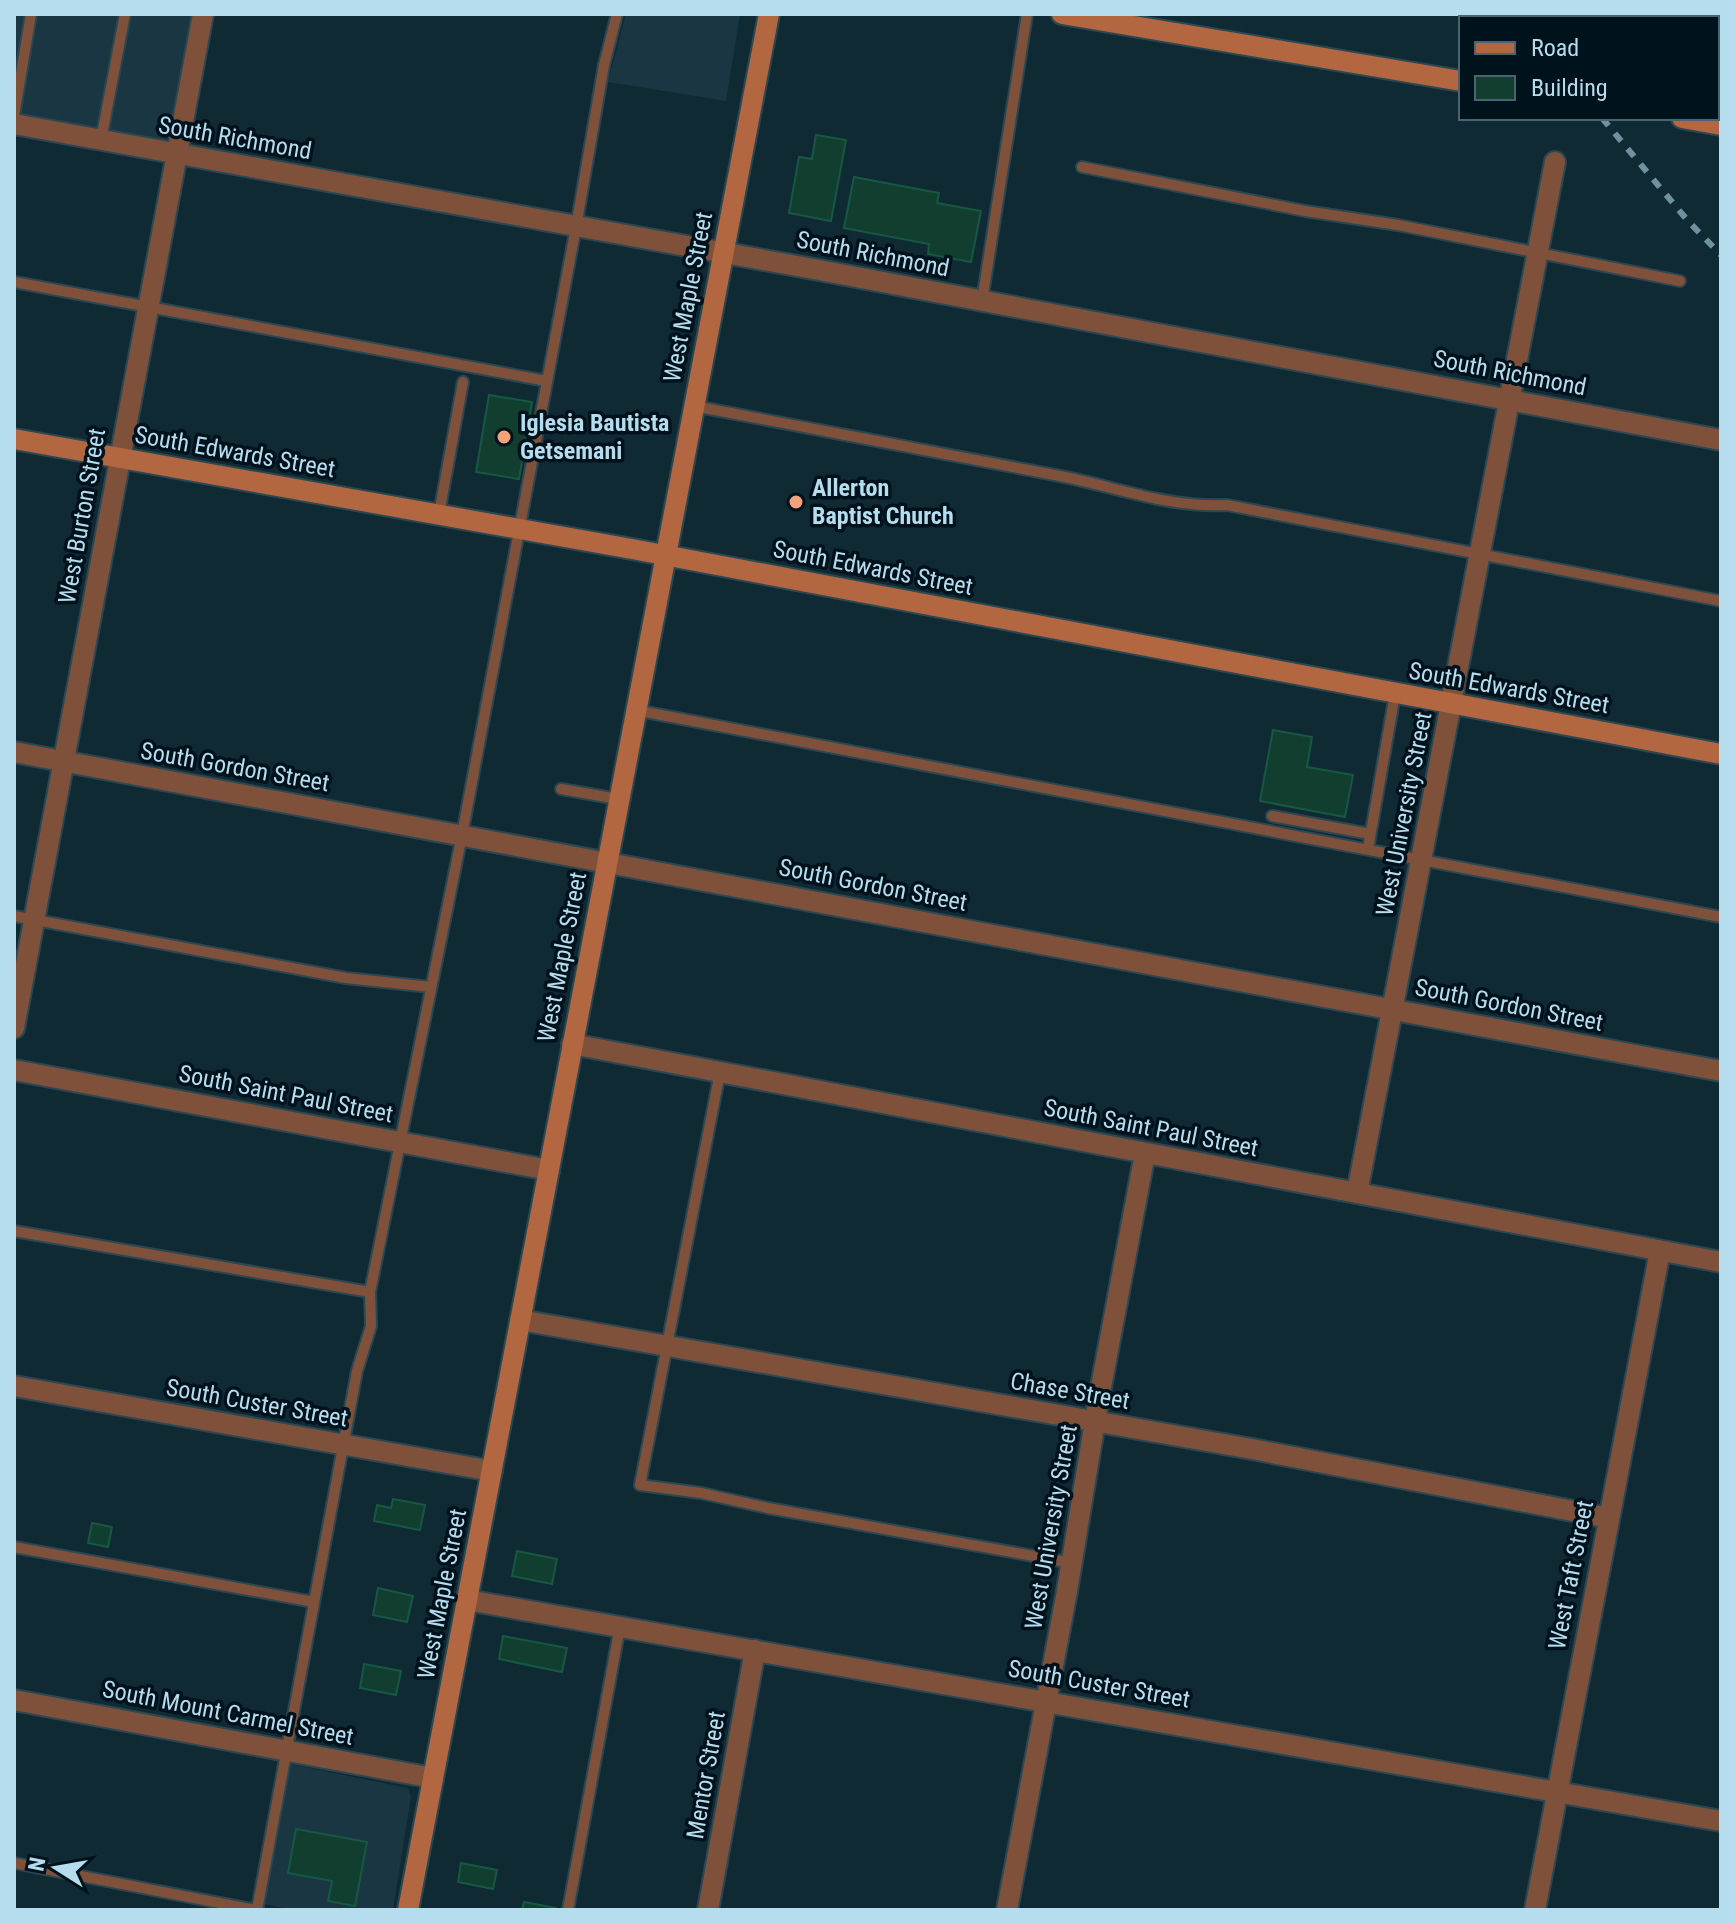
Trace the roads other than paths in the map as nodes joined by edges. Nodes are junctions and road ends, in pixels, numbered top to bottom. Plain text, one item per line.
1 (31, 14) edge
2 (125, 14) edge
3 (203, 14) edge
4 (617, 14) edge
5 (769, 14) edge
6 (1027, 14) edge
7 (1062, 14) edge
8 (1109, 19) edge
9 (1459, 81) edge
10 (14, 116) edge
11 (1693, 120) edge
12 (14, 124) edge
13 (1721, 125) edge
14 (101, 140) junction
15 (178, 154) junction
16 (1555, 162) dead end
17 (1082, 167) dead end
18 (576, 227) junction
19 (723, 253) junction
20 (1537, 254) junction
21 (1680, 281) dead end
22 (14, 282) edge
23 (982, 301) junction
24 (148, 307) junction
25 (547, 381) junction
26 (463, 382) dead end
27 (1509, 400) junction
28 (694, 406) junction
29 (14, 439) edge
30 (1721, 440) edge
31 (119, 458) junction
32 (439, 514) junction
33 (519, 528) junction
34 (665, 555) junction
35 (1479, 555) junction
36 (1721, 601) edge
37 (1395, 694) junction
38 (1451, 704) junction
39 (635, 710) junction
40 (14, 752) edge
41 (1721, 754) edge
42 (64, 762) junction
43 (561, 789) dead end
44 (618, 799) junction
45 (1272, 816) dead end
46 (1370, 834) junction
47 (462, 835) junction
48 (1368, 849) junction
49 (1422, 860) junction
50 (606, 861) junction
51 (1721, 917) edge
52 (24, 918) edge
53 (431, 987) junction
54 (1393, 1010) junction
55 (14, 1028) edge
56 (572, 1044) junction
57 (14, 1070) edge
58 (1721, 1071) edge
59 (720, 1072) junction
60 (400, 1142) junction
61 (1145, 1153) junction
62 (549, 1170) junction
63 (1357, 1193) junction
64 (14, 1231) edge
65 (1660, 1251) junction
66 (1721, 1262) edge
67 (370, 1292) junction
68 (520, 1320) junction
69 (668, 1346) junction
70 (14, 1386) edge
71 (1096, 1422) junction
72 (344, 1445) junction
73 (492, 1471) junction
74 (1609, 1518) junction
75 (14, 1547) edge
76 (1072, 1563) junction
77 (467, 1600) junction
78 (314, 1602) junction
79 (620, 1626) junction
80 (755, 1650) junction
81 (14, 1700) edge
82 (1046, 1701) junction
83 (287, 1751) junction
84 (433, 1778) junction
85 (1556, 1792) junction
86 (1721, 1821) edge
87 (14, 1863) edge
88 (256, 1910) edge
89 (408, 1910) edge
90 (568, 1910) edge
91 (708, 1910) edge
92 (1007, 1910) edge
93 (1535, 1910) edge

1 - 10 lane
2 - 14 lane
3 - 15 street, West Burton Street
4 - 18 lane
5 - 19 street, West Maple Street
6 - 23 lane
7 - 8 street
8 - 9 street
11 - 13 street
12 - 14 street, South Richmond
14 - 15 street, South Richmond
15 - 18 street, South Richmond
15 - 24 street, West Burton Street
16 - 20 street, West University Street
17 - 20 lane
18 - 19 street, South Richmond
18 - 25 lane
19 - 23 street, South Richmond
19 - 28 street, West Maple Street
20 - 21 lane
20 - 27 street, West University Street
22 - 24 lane
23 - 27 street, South Richmond
24 - 25 lane
24 - 31 street, West Burton Street
25 - 33 lane
26 - 32 lane
27 - 30 street, South Richmond
27 - 35 street, West University Street
28 - 34 street, West Maple Street
28 - 35 lane
29 - 31 street, South Edwards Street
31 - 32 street, South Edwards Street
31 - 42 street, West Burton Street
32 - 33 street, South Edwards Street
33 - 34 street, South Edwards Street
33 - 47 lane
34 - 37 street, South Edwards Street
34 - 39 street, West Maple Street
35 - 36 lane
35 - 38 street, West University Street
37 - 38 street, South Edwards Street
37 - 46 lane
38 - 41 street, South Edwards Street
38 - 49 street, West University Street
39 - 44 street, West Maple Street
39 - 48 lane
40 - 42 street, South Gordon Street
42 - 47 street, South Gordon Street
42 - 52 street, West Burton Street
43 - 44 lane
44 - 50 street, West Maple Street
45 - 46 lane
46 - 48 lane
47 - 50 street, South Gordon Street
47 - 53 lane
48 - 49 lane
49 - 51 lane
49 - 54 street, West University Street
50 - 54 street, South Gordon Street
50 - 56 street, West Maple Street
52 - 53 lane
52 - 55 street, West Burton Street
53 - 60 lane
54 - 58 street, South Gordon Street
54 - 63 street, West University Street
56 - 59 street, South Saint Paul Street
56 - 62 street, West Maple Street
57 - 60 street, South Saint Paul Street
59 - 61 street, South Saint Paul Street
59 - 69 lane
60 - 62 street, South Saint Paul Street
60 - 67 lane
61 - 63 street, South Saint Paul Street
61 - 71 street, West University Street
62 - 68 street, West Maple Street
63 - 65 street, South Saint Paul Street
64 - 67 lane
65 - 66 street, South Saint Paul Street
65 - 74 street, West Taft Street
67 - 72 lane
68 - 69 street, Chase Street
68 - 73 street, West Maple Street
69 - 71 street, Chase Street
69 - 76 lane
70 - 72 street, South Custer Street
71 - 74 street, Chase Street
71 - 76 street, West University Street
72 - 73 street, South Custer Street
72 - 78 lane
73 - 77 street, West Maple Street
74 - 85 street, West Taft Street
75 - 78 lane
76 - 82 street, West University Street
77 - 79 street, South Custer Street
77 - 84 street, West Maple Street
78 - 83 lane
79 - 80 street, South Custer Street
79 - 90 lane
80 - 82 street, South Custer Street
80 - 91 street, Mentor Street
81 - 83 street, South Mount Carmel Street
82 - 85 street, South Custer Street
82 - 92 street, West University Street
83 - 84 street, South Mount Carmel Street
83 - 88 lane
84 - 89 street, West Maple Street
85 - 86 street, South Custer Street
85 - 93 street, West Taft Street
87 - 88 lane

